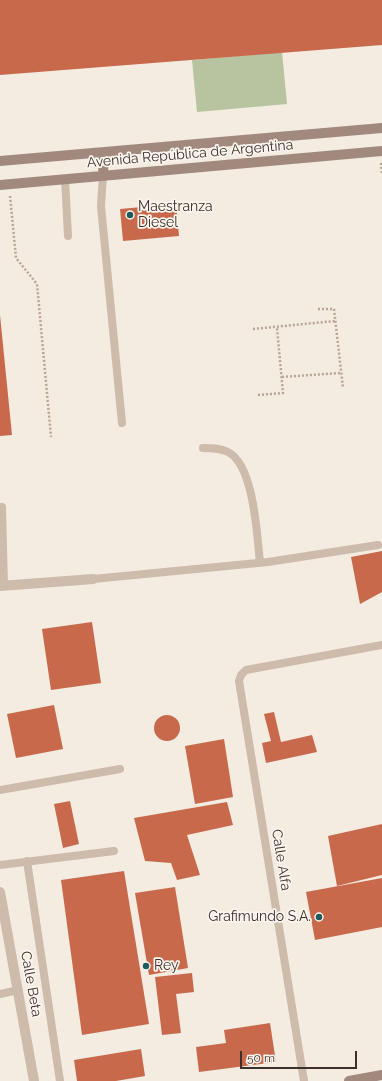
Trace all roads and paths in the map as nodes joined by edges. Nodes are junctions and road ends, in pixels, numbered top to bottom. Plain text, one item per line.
1 (382, 128) edge
2 (382, 151) edge
3 (104, 152) junction
4 (0, 161) edge
5 (103, 175) junction
6 (65, 179) junction
7 (0, 185) edge
8 (11, 206) dead end
9 (68, 236) dead end
10 (318, 309) dead end
11 (335, 321) junction
12 (277, 328) junction
13 (253, 329) dead end
14 (340, 373) junction
15 (282, 377) junction
16 (342, 388) dead end
17 (258, 395) dead end
18 (122, 423) dead end
19 (51, 437) dead end
20 (203, 448) dead end
21 (2, 507) dead end
22 (378, 545) dead end
23 (260, 563) junction
24 (93, 579) joint
25 (2, 586) edge
26 (382, 645) edge
27 (120, 769) dead end
28 (0, 790) edge
29 (114, 851) dead end
30 (27, 861) junction
31 (0, 865) edge
32 (0, 892) edge
33 (18, 990) junction
34 (0, 994) edge
35 (382, 1075) edge
36 (34, 1081) edge
37 (60, 1081) edge
38 (304, 1081) edge
39 (349, 1081) edge

1 - 3 main road, Avenida República de Argentina
2 - 5 main road, Avenida República de Argentina
3 - 4 main road, Avenida República de Argentina
3 - 5 main road
5 - 6 main road, Avenida República de Argentina
5 - 18 lane
6 - 7 main road, Avenida República de Argentina
6 - 9 lane
8 - 19 path
10 - 11 path
11 - 12 path
11 - 14 path
12 - 13 path
12 - 15 path
14 - 15 path
14 - 16 path
15 - 17 path
20 - 23 lane
21 - 25 lane
22 - 23 lane
23 - 24 lane
24 - 25 street
26 - 38 lane, Calle Alfa
27 - 28 lane
29 - 30 lane
30 - 31 lane
30 - 37 lane
32 - 33 street, Calle Beta
33 - 34 lane
33 - 36 street, Calle Beta
35 - 39 main road

